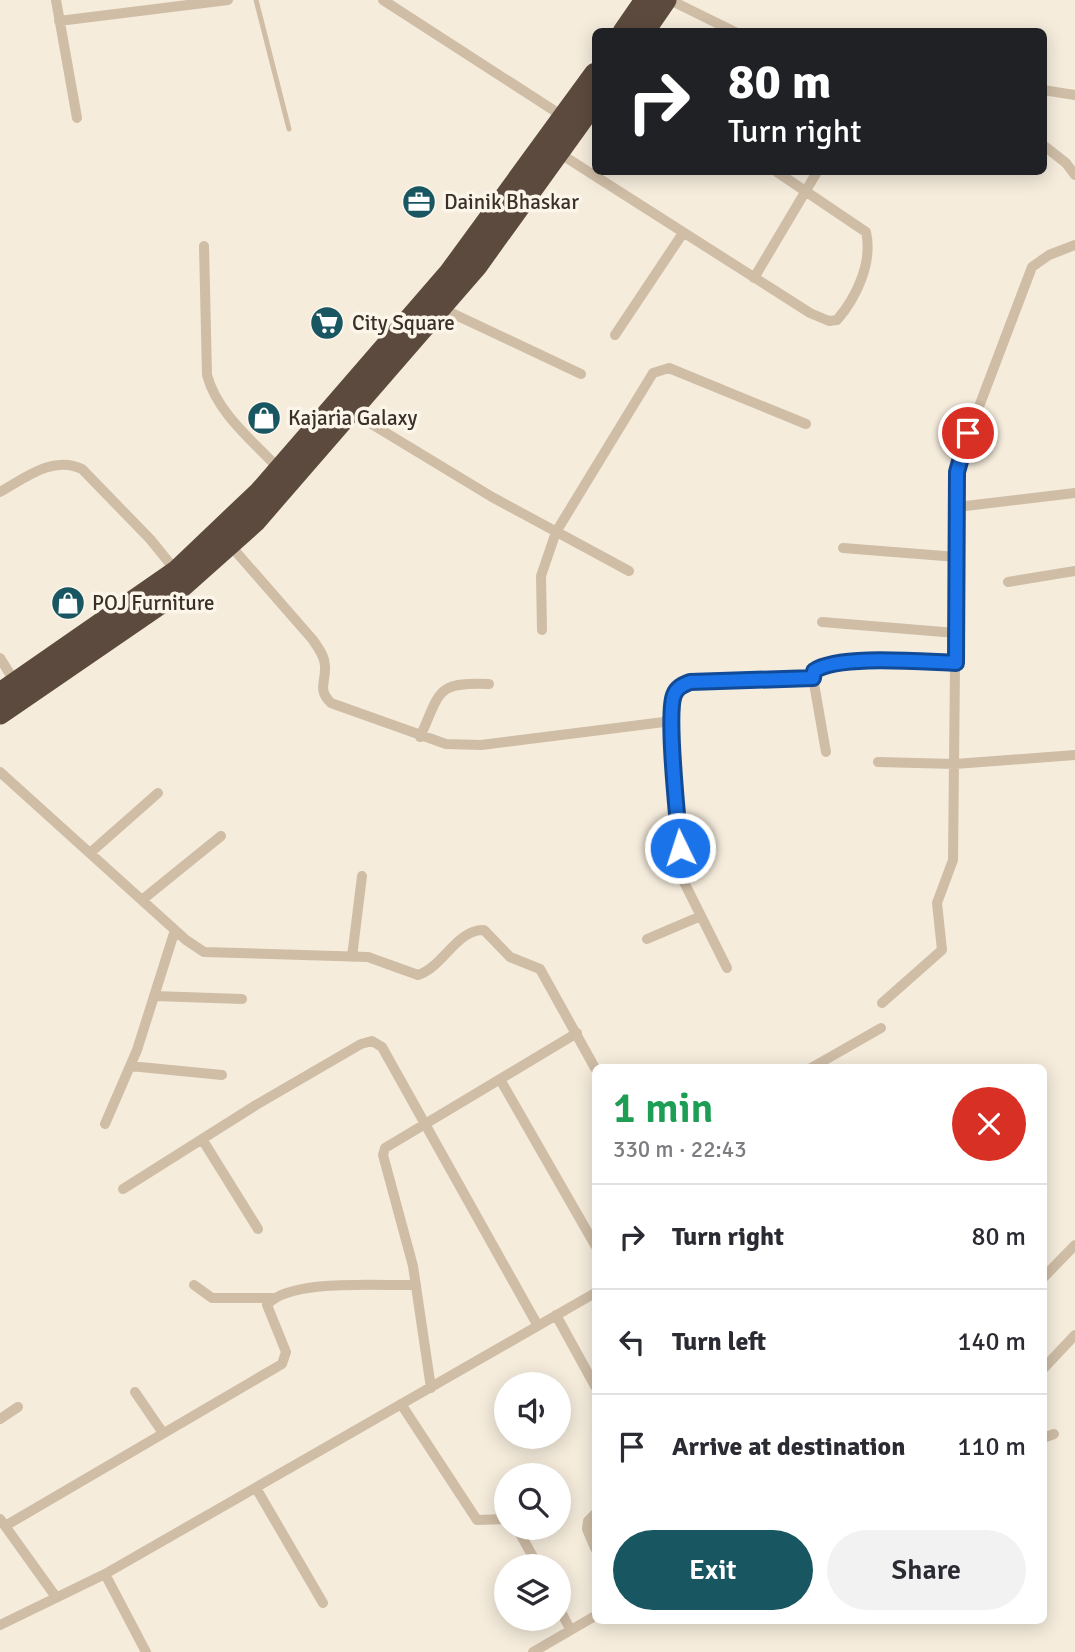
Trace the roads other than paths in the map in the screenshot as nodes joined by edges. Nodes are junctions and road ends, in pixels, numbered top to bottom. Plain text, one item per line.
1 (56, 0) edge
2 (228, 0) edge
3 (256, 0) edge
4 (383, 0) edge
5 (645, 0) edge
6 (668, 0) edge
7 (60, 21) junction
8 (626, 28) edge
9 (647, 28) edge
10 (727, 28) edge
11 (592, 77) edge
12 (1047, 91) edge
13 (1075, 95) edge
14 (592, 106) edge
15 (564, 117) junction
16 (77, 118) dead end
17 (289, 129) dead end
18 (1047, 148) edge
19 (559, 153) junction
20 (592, 174) edge
21 (593, 175) edge
22 (782, 175) edge
23 (815, 175) edge
24 (1075, 175) edge
25 (807, 191) junction
26 (683, 233) junction
27 (1075, 244) edge
28 (204, 246) dead end
29 (754, 278) junction
30 (441, 308) junction
31 (615, 335) dead end
32 (581, 374) dead end
33 (350, 411) junction
34 (806, 424) dead end
35 (279, 469) junction
36 (0, 492) edge
37 (1075, 493) edge
38 (957, 507) junction
39 (556, 532) junction
40 (230, 545) junction
41 (843, 548) dead end
42 (957, 557) junction
43 (629, 570) dead end
44 (176, 571) junction
45 (1075, 571) edge
46 (1008, 582) dead end
47 (822, 622) dead end
48 (542, 630) dead end
49 (956, 634) junction
50 (0, 658) edge
51 (956, 663) junction
52 (813, 678) junction
53 (489, 684) dead end
54 (8, 688) edge
55 (0, 713) edge
56 (672, 721) junction
57 (420, 737) junction
58 (826, 752) dead end
59 (1075, 755) edge
60 (878, 762) dead end
61 (954, 764) junction
62 (0, 772) edge
63 (158, 793) dead end
64 (221, 836) dead end
65 (90, 853) junction
66 (362, 876) dead end
67 (142, 900) junction
68 (701, 916) junction
69 (175, 930) junction
70 (647, 939) dead end
71 (352, 957) junction
72 (727, 968) dead end
73 (154, 996) junction
74 (242, 999) dead end
75 (882, 1003) dead end
76 (881, 1028) dead end
77 (577, 1033) junction
78 (593, 1064) edge
79 (818, 1064) edge
80 (130, 1066) junction
81 (222, 1075) dead end
82 (501, 1081) junction
83 (105, 1124) dead end
84 (425, 1126) junction
85 (202, 1139) junction
86 (124, 1189) dead end
87 (258, 1229) dead end
88 (592, 1240) edge
89 (1075, 1245) edge
90 (1047, 1274) edge
91 (194, 1284) dead end
92 (416, 1285) junction
93 (592, 1295) edge
94 (272, 1298) junction
95 (556, 1315) junction
96 (538, 1326) junction
97 (1075, 1335) edge
98 (1047, 1365) edge
99 (592, 1381) edge
100 (431, 1388) junction
101 (135, 1392) dead end
102 (401, 1404) junction
103 (18, 1407) dead end
104 (0, 1419) edge
105 (163, 1433) junction
106 (256, 1488) junction
107 (592, 1517) edge
108 (494, 1519) edge
109 (3, 1523) edge
110 (592, 1541) edge
111 (105, 1573) junction
112 (56, 1597) junction
113 (323, 1602) dead end
114 (592, 1618) edge
115 (0, 1625) edge
116 (571, 1628) edge
117 (567, 1631) edge
118 (146, 1652) edge
119 (533, 1652) edge

1 - 7 street
2 - 7 street
3 - 17 lane
4 - 15 street
5 - 8 highway
6 - 9 highway
6 - 10 street
7 - 16 street
11 - 15 highway
12 - 13 street
14 - 19 highway
15 - 35 highway
18 - 24 street
19 - 20 street
19 - 30 highway
21 - 26 street
22 - 25 street
23 - 25 street
25 - 29 street
25 - 29 street
26 - 29 street
26 - 31 street
27 - 38 street
28 - 35 street
30 - 32 street
30 - 33 highway
33 - 39 street
33 - 40 highway
34 - 39 street
35 - 44 highway
36 - 44 street
37 - 38 street
38 - 42 street
39 - 43 street
39 - 48 street
40 - 55 highway
40 - 57 street
41 - 42 street
42 - 49 street
44 - 54 highway
45 - 46 street
47 - 49 street
49 - 51 street
50 - 54 street
51 - 52 street
51 - 61 street
52 - 56 street
52 - 58 street
53 - 57 street
56 - 57 street
56 - 68 street
59 - 61 street
60 - 61 street
61 - 75 street
62 - 65 street
63 - 65 street
64 - 67 street
65 - 67 street
66 - 71 street
67 - 69 street
68 - 70 street
68 - 72 street
69 - 71 street
69 - 73 street
71 - 77 street
73 - 74 street
73 - 80 street
76 - 79 street
77 - 78 street
77 - 82 street
80 - 81 street
80 - 83 street
82 - 84 street
82 - 88 street
84 - 85 street
84 - 92 street
84 - 96 street
85 - 86 street
85 - 87 street
89 - 90 street
91 - 94 street
92 - 94 street
92 - 100 street
93 - 95 street
94 - 105 street
95 - 96 street
95 - 99 street
96 - 100 street
97 - 98 street
100 - 102 street
101 - 105 street
102 - 106 street
102 - 108 street
103 - 104 street
105 - 109 street
106 - 111 street
106 - 113 street
107 - 110 street
109 - 112 street
111 - 112 street
111 - 118 street
112 - 115 street
114 - 116 street
117 - 119 street

